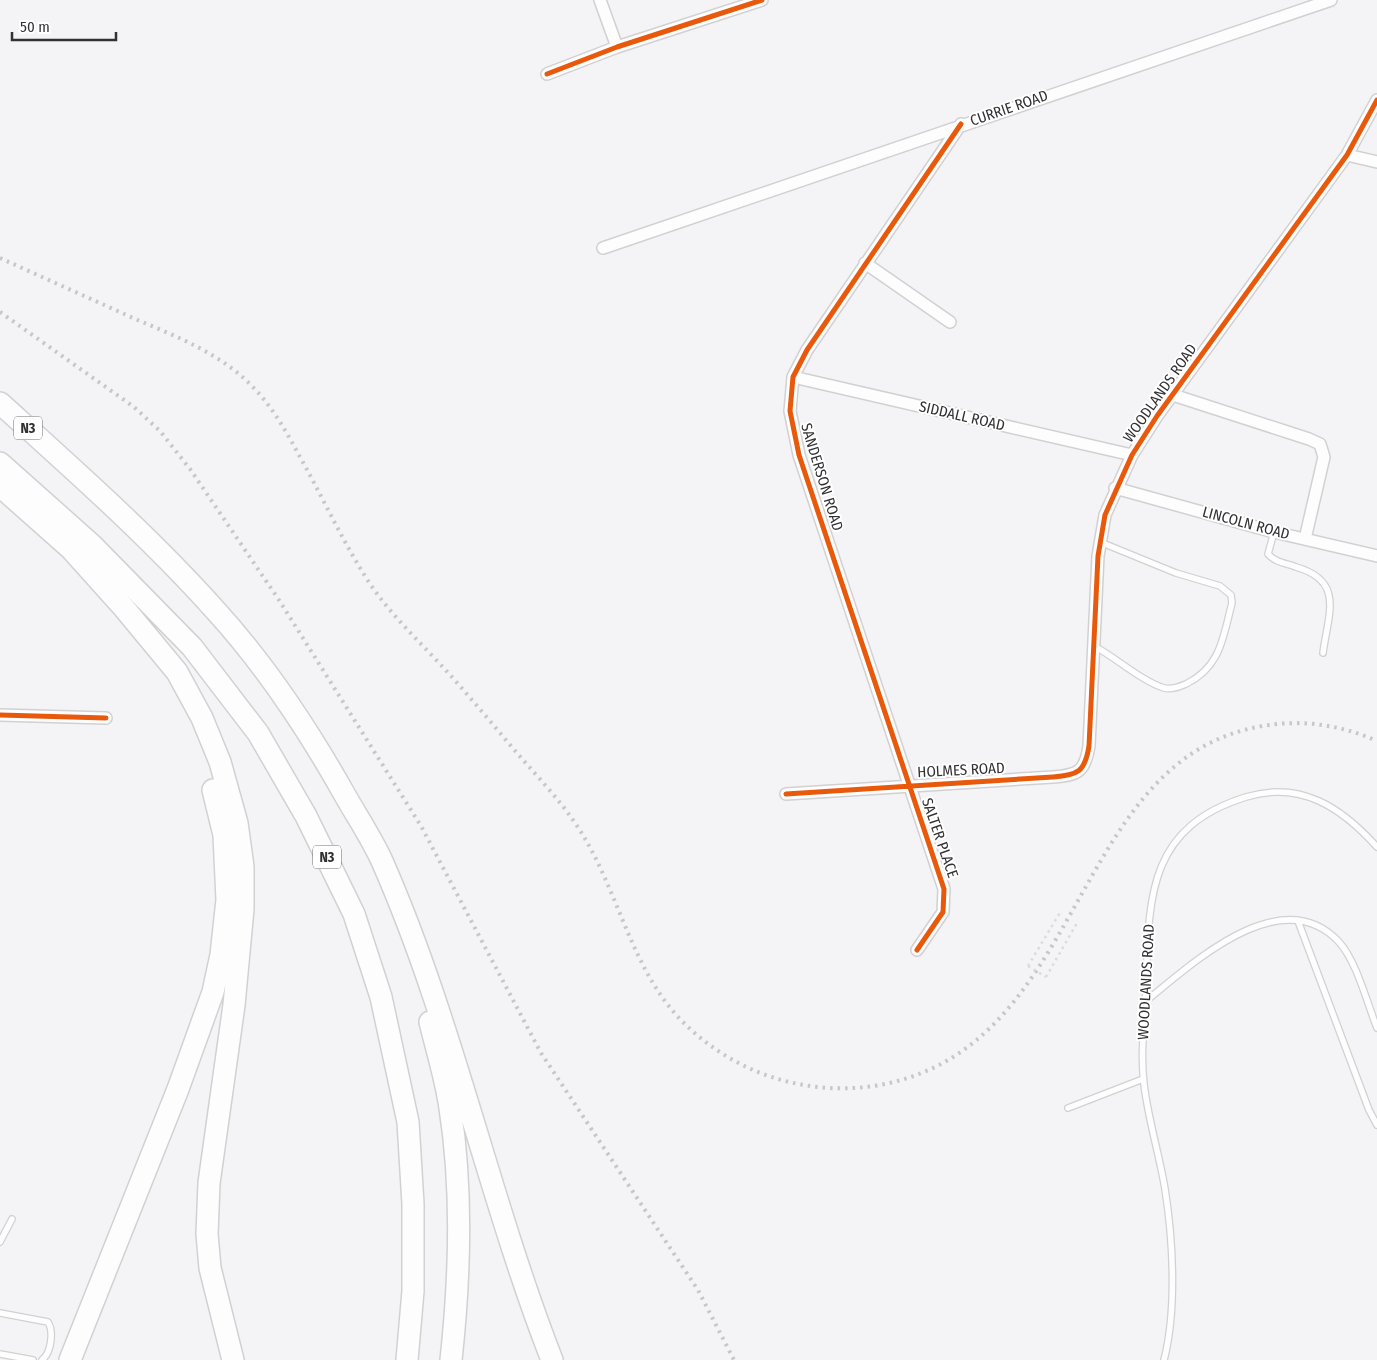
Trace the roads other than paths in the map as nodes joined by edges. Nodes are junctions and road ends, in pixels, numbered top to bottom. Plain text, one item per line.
1 (600, 0) edge
2 (762, 0) edge
3 (1331, 0) edge
4 (617, 47) junction
5 (547, 74) dead end
6 (1377, 100) edge
7 (962, 124) junction
8 (1347, 155) junction
9 (1377, 162) edge
10 (604, 248) dead end
11 (865, 263) junction
12 (950, 322) dead end
13 (793, 378) junction
14 (1173, 395) junction
15 (0, 403) edge
16 (1132, 455) junction
17 (0, 463) edge
18 (0, 486) edge
19 (1115, 488) junction
20 (1274, 532) junction
21 (1305, 539) junction
22 (1100, 542) junction
23 (1377, 556) edge
24 (124, 608) junction
25 (1094, 646) junction
26 (1323, 653) dead end
27 (0, 715) edge
28 (106, 718) dead end
29 (1090, 746) joint
30 (323, 756) junction
31 (909, 785) junction
32 (786, 794) dead end
33 (1377, 847) edge
34 (1298, 921) junction
35 (917, 950) dead end
36 (1146, 1002) junction
37 (1377, 1028) edge
38 (1144, 1079) junction
39 (1068, 1108) dead end
40 (1377, 1125) edge
41 (12, 1219) dead end
42 (0, 1242) edge
43 (0, 1312) edge
44 (540, 1329) junction
45 (0, 1354) edge
46 (33, 1360) edge
47 (42, 1360) edge
48 (70, 1360) edge
49 (233, 1360) edge
50 (407, 1360) edge
51 (451, 1360) edge
52 (547, 1360) edge
53 (552, 1360) edge
54 (1164, 1360) edge

1 - 4 street
2 - 4 street
3 - 7 street, CURRIE ROAD
4 - 5 street
6 - 8 street, WOODLANDS ROAD
7 - 10 street, CURRIE ROAD
7 - 11 street, SANDERSON ROAD
8 - 9 street
8 - 14 street, WOODLANDS ROAD
11 - 12 street
11 - 13 street, SANDERSON ROAD
13 - 16 street, SIDDALL ROAD
13 - 31 street, SANDERSON ROAD
14 - 16 street, WOODLANDS ROAD
14 - 21 street
15 - 30 highway, N3
16 - 19 street, WOODLANDS ROAD
17 - 50 highway, N3
18 - 24 highway
19 - 20 street, LINCOLN ROAD
19 - 22 street, WOODLANDS ROAD
20 - 21 street, LINCOLN ROAD
20 - 26 lane
21 - 23 street, LINCOLN ROAD
22 - 25 street, WOODLANDS ROAD
22 - 25 lane
24 - 48 highway
24 - 49 highway
25 - 29 street, WOODLANDS ROAD
27 - 28 street
29 - 31 street, HOLMES ROAD
30 - 44 highway
30 - 51 highway, N3
31 - 32 street, HOLMES ROAD
31 - 35 street, SALTER PLACE
33 - 36 lane, WOODLANDS ROAD
34 - 36 lane
34 - 37 lane
34 - 40 lane
36 - 38 lane, WOODLANDS ROAD
38 - 39 lane
38 - 54 lane, WOODLANDS ROAD
41 - 42 lane
43 - 47 lane
44 - 52 highway
44 - 53 highway
45 - 46 lane

